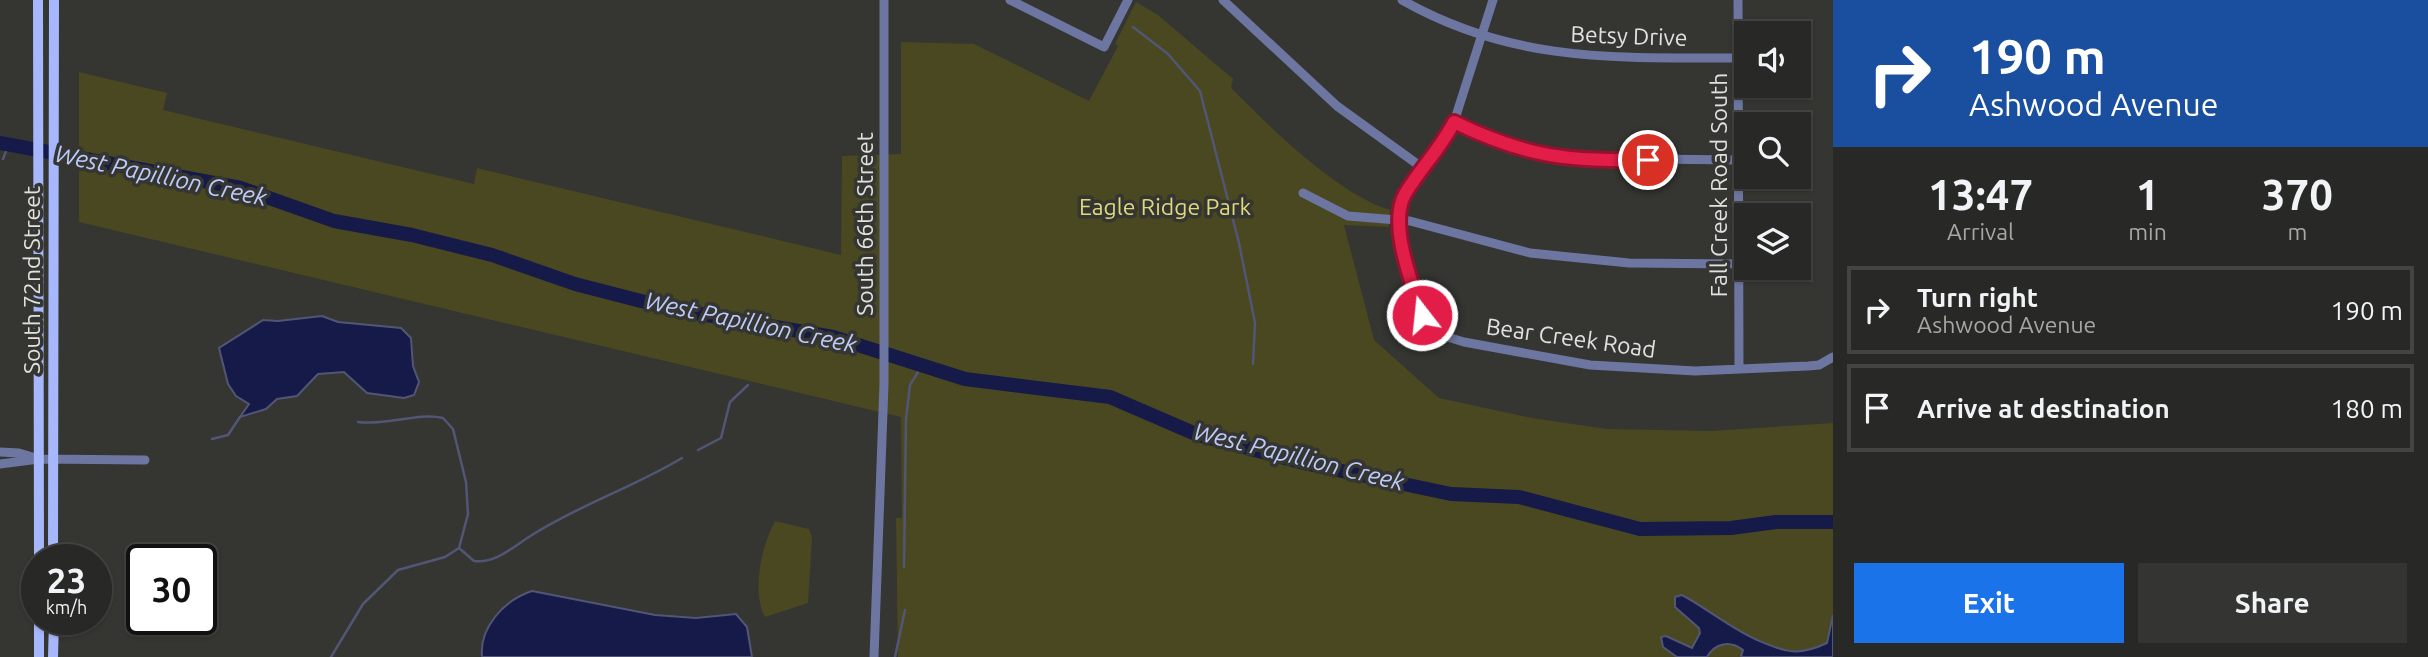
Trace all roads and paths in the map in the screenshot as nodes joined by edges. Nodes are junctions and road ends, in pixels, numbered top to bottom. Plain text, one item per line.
1 (38, 0) edge
2 (54, 0) edge
3 (884, 0) edge
4 (1010, 0) edge
5 (1128, 0) edge
6 (1223, 0) edge
7 (1402, 0) edge
8 (1493, 0) edge
9 (1738, 0) edge
10 (1738, 21) edge
11 (1482, 34) junction
12 (1734, 58) edge
13 (1454, 122) junction
14 (1734, 160) edge
15 (1424, 169) junction
16 (1303, 194) dead end
17 (1399, 219) junction
18 (1734, 264) edge
19 (1738, 280) edge
20 (1833, 357) edge
21 (1740, 369) junction
22 (0, 452) edge
23 (53, 459) junction
24 (39, 460) junction
25 (145, 460) dead end
26 (0, 464) edge
27 (39, 544) edge
28 (53, 544) edge
29 (39, 635) edge
30 (54, 635) edge
31 (39, 657) edge
32 (53, 657) edge
33 (874, 657) edge

1 - 24 main road, South 72nd Street
2 - 23 main road, South 72nd Street
3 - 33 street, South 66th Street
4 - 5 street
6 - 15 street
7 - 11 street, Betsy Drive
8 - 11 street
9 - 10 street, Fall Creek Road South
11 - 12 street, Betsy Drive
11 - 13 street
13 - 14 street
13 - 15 street
15 - 17 street
16 - 17 street
17 - 18 street
17 - 21 street, Bear Creek Road
19 - 21 street, Fall Creek Road South
20 - 21 street, Bear Creek Road
22 - 24 street
23 - 24 street
23 - 25 street
23 - 28 main road, South 72nd Street
24 - 26 street
24 - 27 main road, South 72nd Street
29 - 31 main road
30 - 32 main road

